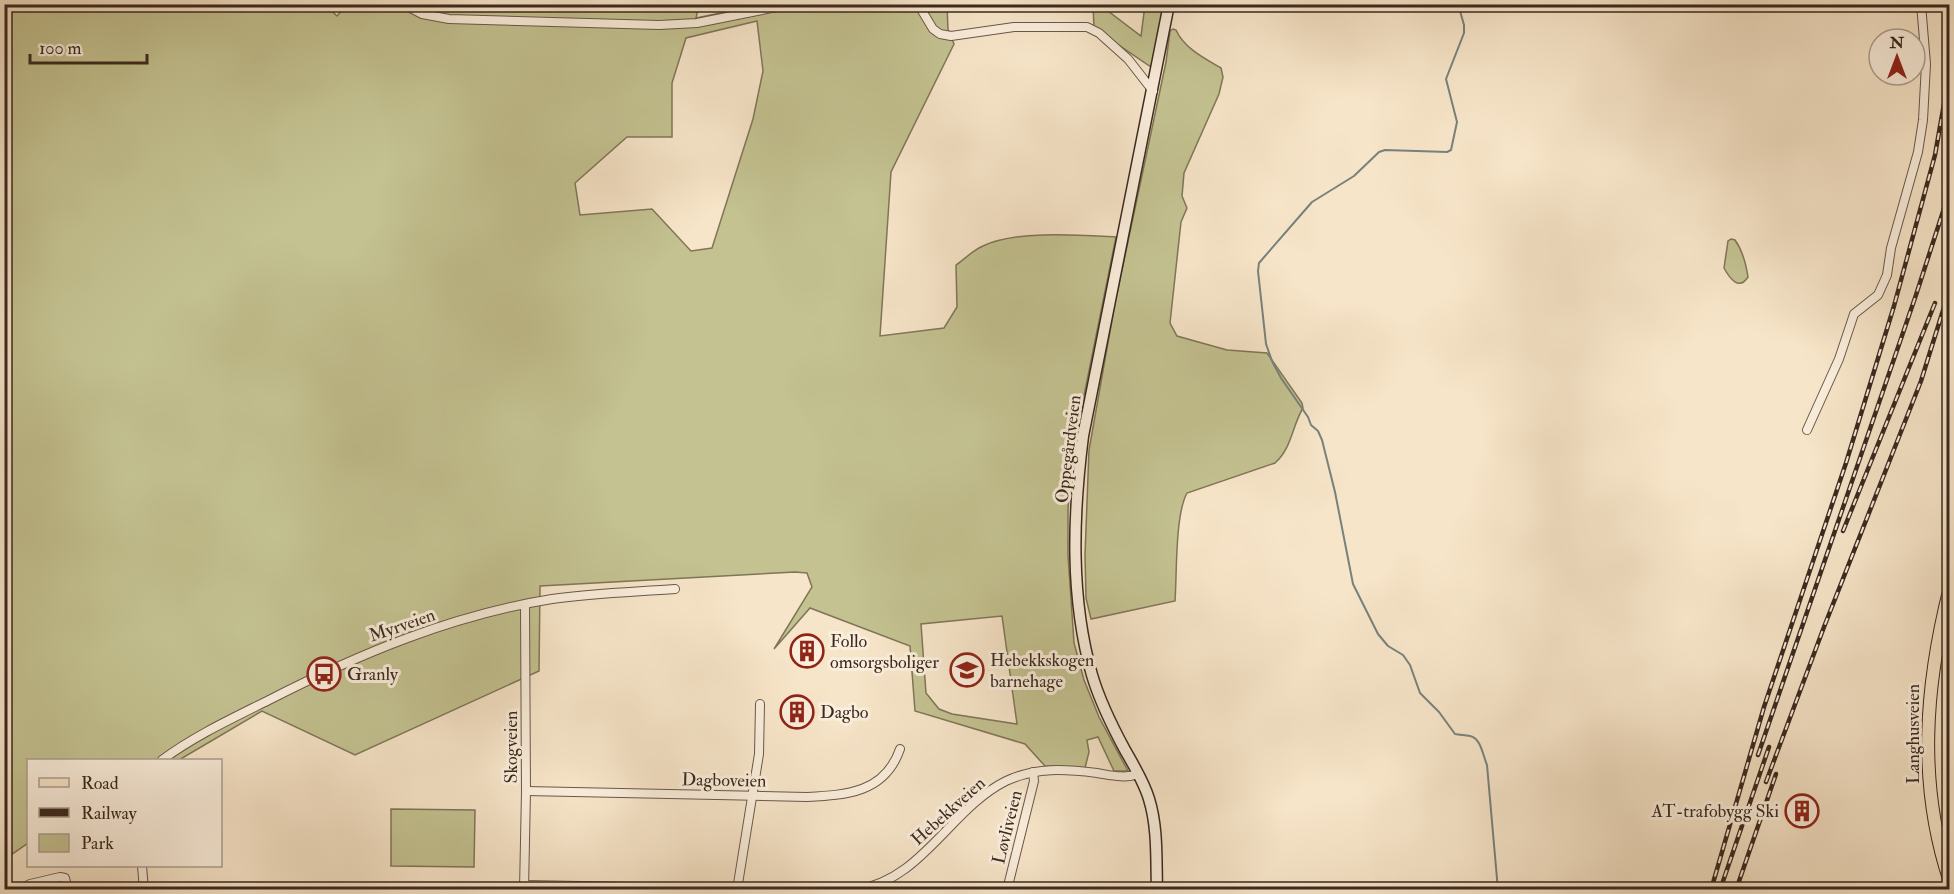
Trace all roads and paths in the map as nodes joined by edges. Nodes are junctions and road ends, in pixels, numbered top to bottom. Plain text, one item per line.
1 (403, 4) edge
2 (792, 4) edge
3 (918, 4) edge
4 (1169, 4) edge
5 (1921, 4) edge
6 (1153, 91) junction
7 (1807, 430) dead end
8 (1950, 587) edge
9 (675, 589) dead end
10 (525, 604) junction
11 (760, 704) dead end
12 (900, 749) dead end
13 (164, 759) edge
14 (1033, 772) junction
15 (1138, 774) junction
16 (526, 791) junction
17 (753, 796) junction
18 (142, 867) edge
19 (1950, 882) edge
20 (524, 887) edge
21 (737, 889) edge
22 (20, 890) edge
23 (68, 890) edge
24 (144, 890) edge
25 (805, 890) edge
26 (855, 890) edge
27 (1007, 890) edge
28 (1157, 890) edge

1 - 2 street
3 - 6 street
4 - 6 main road, Oppegårdveien
5 - 7 street
6 - 15 main road, Oppegårdveien
8 - 19 main road, Langhusveien
9 - 10 street, Myrveien
10 - 13 street, Myrveien
10 - 16 street, Skogveien
11 - 17 street
12 - 17 street, Dagboveien
14 - 15 street, Hebekkveien
14 - 26 street, Hebekkveien
14 - 27 street, Løvliveien
15 - 28 main road, Oppegårdveien
16 - 17 street, Dagboveien
16 - 20 street, Skogveien
17 - 21 street
18 - 24 street
20 - 21 street
21 - 25 street
22 - 23 street

